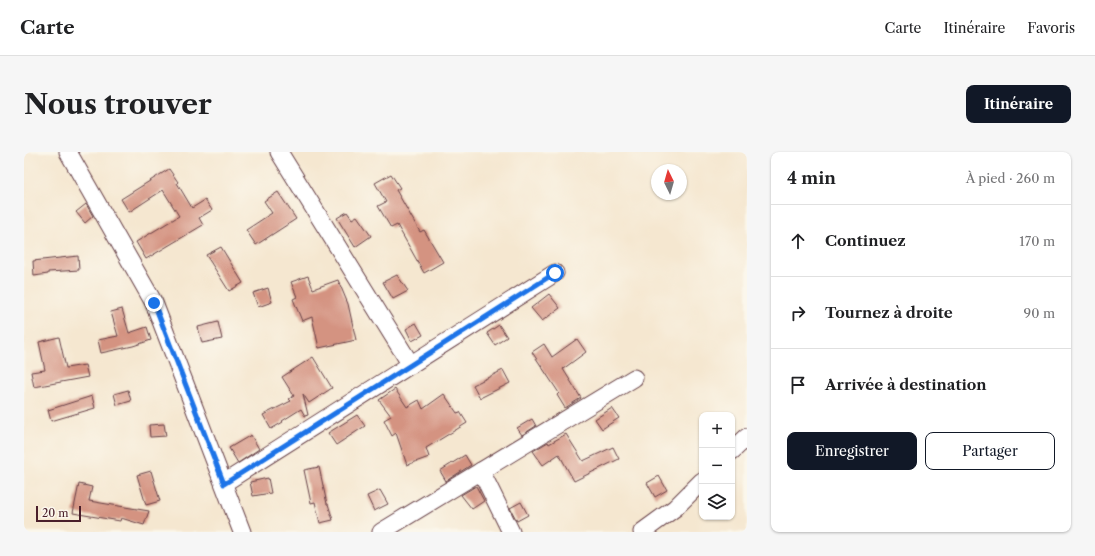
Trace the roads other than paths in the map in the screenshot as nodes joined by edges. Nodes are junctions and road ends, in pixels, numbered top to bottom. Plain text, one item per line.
1 (68, 152) edge
2 (279, 152) edge
3 (555, 273) dead end
4 (411, 365) junction
5 (634, 378) dead end
6 (747, 437) edge
7 (735, 448) edge
8 (481, 471) junction
9 (224, 484) junction
10 (699, 484) edge
11 (242, 532) edge
12 (380, 532) edge
13 (511, 532) edge
14 (642, 532) edge

1 - 9 street
2 - 4 street
3 - 4 street
4 - 9 street
5 - 8 street
6 - 7 street
8 - 12 street
8 - 13 street
9 - 11 street
10 - 14 street

